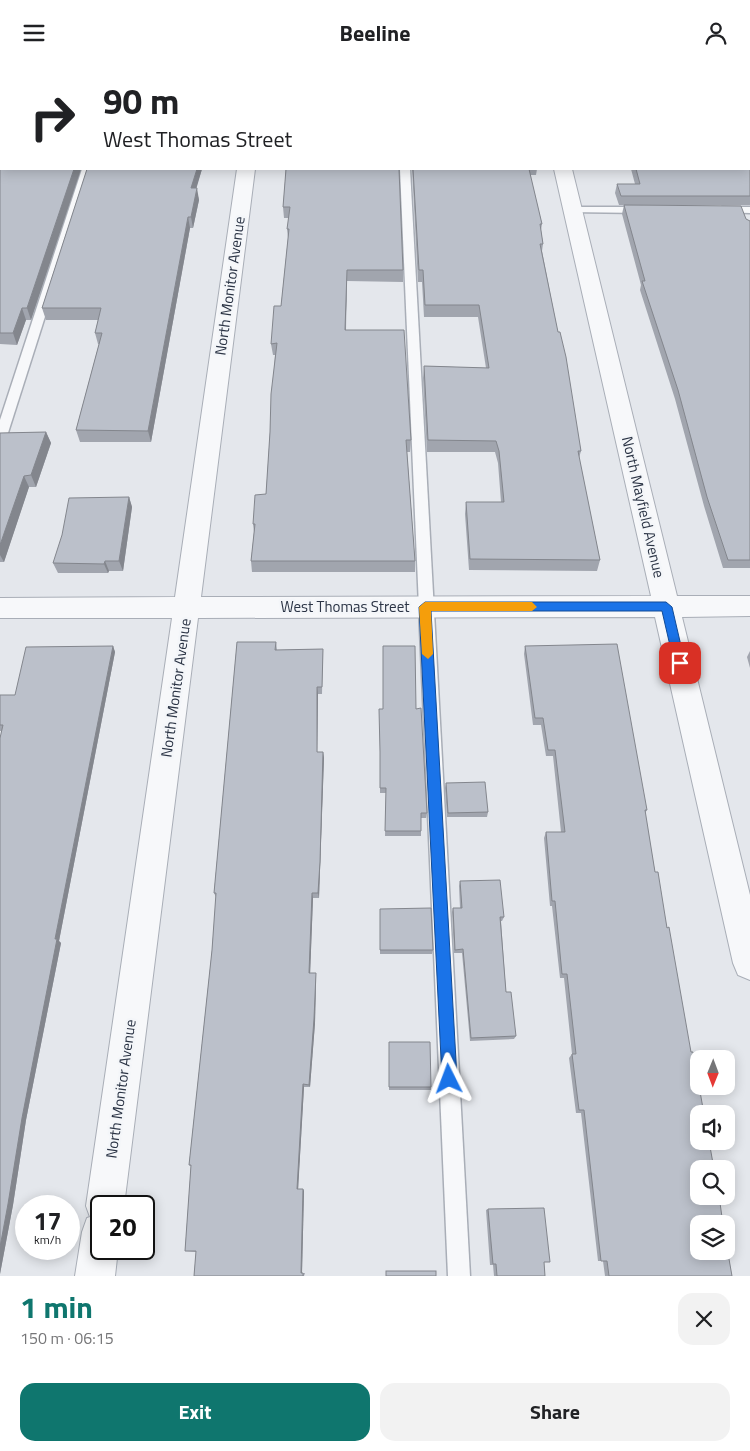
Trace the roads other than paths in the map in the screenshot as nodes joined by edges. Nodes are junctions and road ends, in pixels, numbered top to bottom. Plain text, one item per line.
1 (87, 170) edge
2 (246, 170) edge
3 (405, 170) edge
4 (563, 170) edge
5 (573, 210) junction
6 (654, 210) edge
7 (713, 210) edge
8 (746, 213) edge
9 (0, 439) edge
10 (0, 607) edge
11 (186, 607) junction
12 (425, 607) junction
13 (666, 607) junction
14 (750, 607) edge
15 (750, 963) edge
16 (106, 1195) edge
17 (97, 1260) edge
18 (95, 1276) edge
19 (459, 1276) edge

1 - 9 lane
2 - 11 street, North Monitor Avenue
3 - 12 lane
4 - 5 street, North Mayfield Avenue
5 - 6 lane
5 - 13 street, North Mayfield Avenue
7 - 8 lane
10 - 11 street, West Thomas Street
11 - 12 street, West Thomas Street
11 - 16 street, North Monitor Avenue
12 - 13 street, West Thomas Street
12 - 19 lane
13 - 14 street, West Thomas Street
13 - 15 street, North Mayfield Avenue
17 - 18 street

